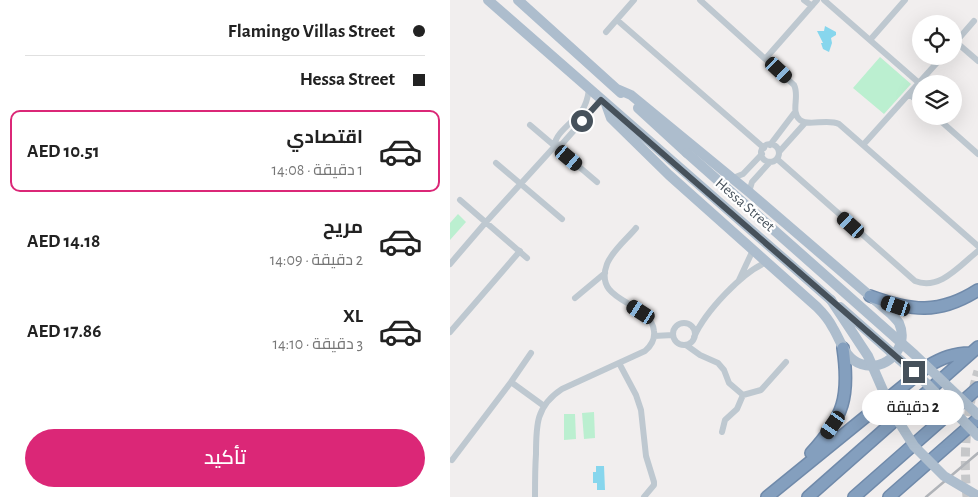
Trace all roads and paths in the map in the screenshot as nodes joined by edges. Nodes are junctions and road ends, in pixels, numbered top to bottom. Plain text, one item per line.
1 (488, 0) edge
2 (518, 0) edge
3 (634, 0) edge
4 (700, 0) edge
5 (804, 0) edge
6 (817, 0) edge
7 (824, 0) edge
8 (905, 0) edge
9 (812, 6) junction
10 (617, 20) junction
11 (974, 21) dead end
12 (606, 32) dead end
13 (962, 35) edge
14 (870, 40) junction
15 (962, 48) edge
16 (766, 58) junction
17 (978, 61) edge
18 (935, 65) edge
19 (926, 75) edge
20 (912, 77) edge
21 (590, 89) junction
22 (617, 89) junction
23 (912, 91) edge
24 (909, 94) junction
25 (912, 96) edge
26 (603, 102) junction
27 (795, 112) junction
28 (582, 116) junction
29 (806, 123) junction
30 (530, 125) dead end
31 (945, 125) edge
32 (863, 145) junction
33 (555, 146) junction
34 (765, 149) junction
35 (779, 152) junction
36 (978, 154) edge
37 (773, 161) junction
38 (496, 163) dead end
39 (733, 178) junction
40 (597, 182) dead end
41 (521, 184) junction
42 (749, 192) junction
43 (460, 200) dead end
44 (562, 219) dead end
45 (486, 222) junction
46 (636, 228) dead end
47 (978, 246) edge
48 (753, 250) junction
49 (520, 251) junction
50 (978, 251) edge
51 (527, 258) dead end
52 (767, 262) junction
53 (450, 264) edge
54 (605, 273) junction
55 (739, 280) junction
56 (978, 290) edge
57 (870, 296) junction
58 (575, 298) dead end
59 (831, 300) junction
60 (704, 319) junction
61 (687, 324) junction
62 (450, 332) edge
63 (673, 335) junction
64 (654, 336) junction
65 (694, 338) junction
66 (686, 345) junction
67 (843, 348) junction
68 (974, 350) edge
69 (697, 352) junction
70 (531, 353) dead end
71 (786, 362) dead end
72 (619, 363) junction
73 (512, 382) junction
74 (978, 388) edge
75 (743, 395) junction
76 (544, 406) junction
77 (978, 417) edge
78 (722, 432) dead end
79 (978, 436) edge
80 (452, 460) dead end
81 (787, 480) junction
82 (978, 496) edge
83 (535, 497) edge
84 (644, 497) edge
85 (767, 497) edge
86 (808, 497) edge
87 (854, 497) edge
88 (889, 497) edge

1 - 21 main road, Hessa Street
2 - 22 main road, Hessa Street
3 - 10 street
4 - 16 street
5 - 9 street
6 - 9 street
7 - 14 street
8 - 14 street
9 - 16 street
10 - 12 street
10 - 34 street
11 - 13 street
14 - 20 street
15 - 17 street
16 - 27 street
18 - 19 street
21 - 26 main road, Hessa Street
21 - 28 street
22 - 39 main road
22 - 77 main road, Hessa Street, bridge
23 - 24 street
24 - 25 street
24 - 32 street
26 - 28 street
26 - 48 main road
26 - 59 main road, Hessa Street
27 - 29 street
27 - 34 street
28 - 33 street
29 - 32 street
29 - 35 street
30 - 33 street
31 - 36 street
32 - 47 street
33 - 40 street
33 - 41 street
34 - 35 street
34 - 37 street
34 - 39 street
35 - 37 street
37 - 42 street
37 - 50 street
38 - 41 street
39 - 42 main road
41 - 44 street
41 - 45 street
42 - 57 main road
43 - 45 street
45 - 49 street
45 - 53 street
46 - 54 street
48 - 52 main road
48 - 55 street
49 - 51 street
49 - 62 street
52 - 55 street
52 - 67 main road
54 - 58 street
54 - 64 street
55 - 60 street
56 - 57 highway
57 - 67 main road
59 - 79 main road, Hessa Street, bridge
59 - 82 main road, bridge
60 - 61 street
60 - 65 street
61 - 63 street
61 - 65 street
63 - 64 street
63 - 66 street
64 - 72 street
65 - 66 street
65 - 69 street
66 - 69 street
67 - 81 highway
68 - 81 highway
68 - 86 highway
69 - 75 street
70 - 73 street
71 - 75 street
72 - 76 street
72 - 84 street
73 - 76 street
73 - 80 street
74 - 87 highway
75 - 78 street
76 - 83 street
77 - 88 highway
81 - 85 highway

